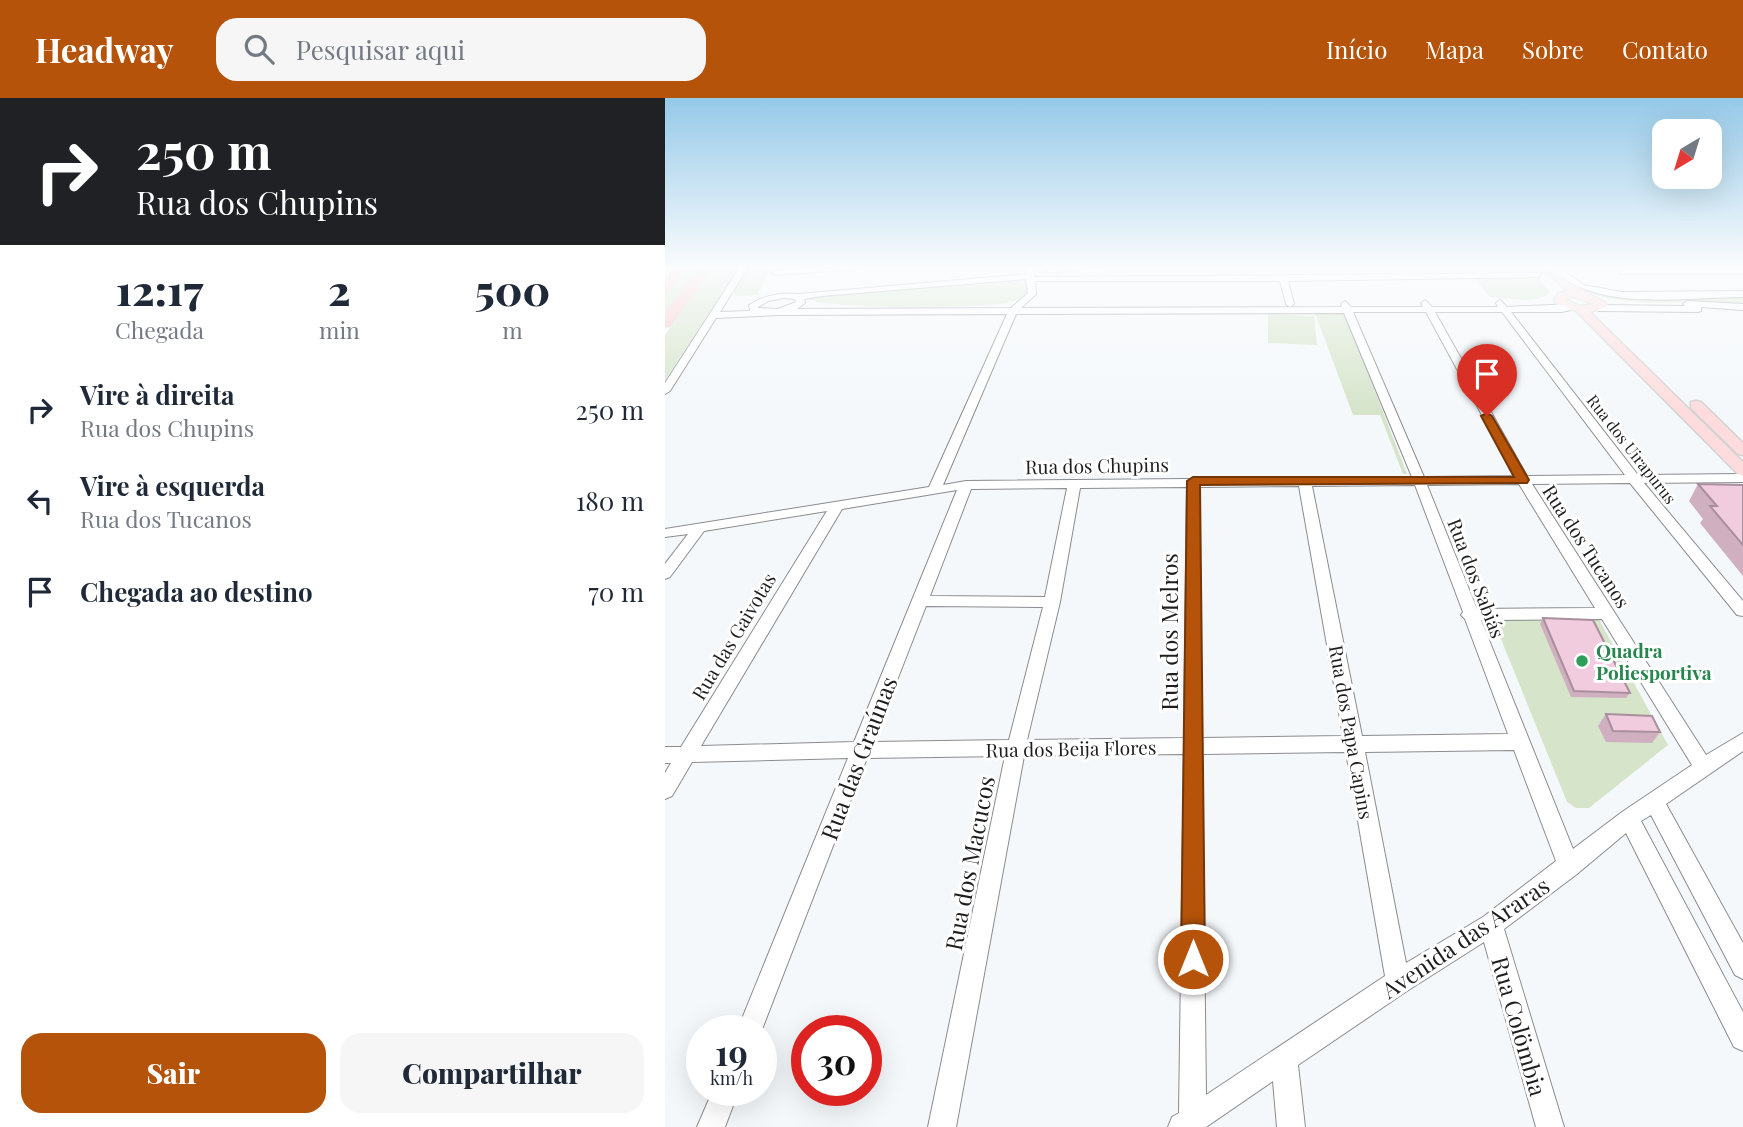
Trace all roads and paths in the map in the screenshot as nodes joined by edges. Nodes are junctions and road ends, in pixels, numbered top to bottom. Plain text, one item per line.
1 (713, 315) edge
2 (1012, 315) edge
3 (1350, 315) edge
4 (1431, 315) edge
5 (1509, 315) edge
6 (1595, 315) edge
7 (1604, 315) edge
8 (665, 391) edge
9 (1743, 450) edge
10 (1743, 471) edge
11 (1743, 478) edge
12 (1633, 479) junction
13 (1523, 480) junction
14 (1193, 481) junction
15 (1305, 482) junction
16 (1420, 482) junction
17 (966, 485) junction
18 (1074, 486) junction
19 (935, 489) junction
20 (838, 504) junction
21 (700, 527) junction
22 (665, 533) edge
23 (665, 574) edge
24 (918, 601) junction
25 (1052, 602) junction
26 (1743, 611) edge
27 (1607, 612) junction
28 (1469, 615) junction
29 (1743, 741) edge
30 (1519, 742) junction
31 (1354, 745) junction
32 (1192, 746) junction
33 (1016, 749) junction
34 (862, 750) junction
35 (665, 755) edge
36 (686, 755) junction
37 (1704, 768) junction
38 (665, 790) edge
39 (1655, 803) junction
40 (1629, 818) junction
41 (1569, 867) junction
42 (1491, 925) junction
43 (1743, 967) edge
44 (1398, 982) junction
45 (756, 1015) edge
46 (1743, 1038) edge
47 (1284, 1059) junction
48 (720, 1106) edge
49 (1187, 1123) edge
50 (711, 1127) edge
51 (942, 1127) edge
52 (1291, 1127) edge
53 (1550, 1127) edge

1 - 8 street
2 - 19 street
3 - 16 street, Rua dos Sabiás
4 - 13 street, Rua dos Tucanos
5 - 12 street, Rua dos Uirapurus
6 - 10 main road
7 - 9 main road
11 - 12 street, Rua dos Chupins
12 - 13 street, Rua dos Chupins
12 - 26 street, Rua dos Uirapurus
13 - 16 street, Rua dos Chupins
13 - 27 street, Rua dos Tucanos
14 - 15 street, Rua dos Chupins
14 - 18 street, Rua dos Chupins
14 - 32 street, Rua dos Melros
15 - 16 street, Rua dos Chupins
15 - 31 street, Rua dos Papa Capins
16 - 28 street, Rua dos Sabiás
17 - 18 street, Rua dos Chupins
17 - 19 street, Rua dos Chupins
17 - 24 street, Rua das Graúnas
18 - 25 street, Rua dos Macucos
19 - 20 street, Rua dos Chupins
20 - 21 street, Rua dos Chupins
20 - 36 street, Rua das Gaivotas
21 - 22 street, Rua dos Chupins
21 - 23 street
24 - 25 street
24 - 34 street, Rua das Graúnas
25 - 33 street, Rua dos Macucos
27 - 28 street
27 - 37 street, Rua dos Tucanos
28 - 30 street, Rua dos Sabiás
29 - 37 street, Avenida das Araras
30 - 31 street, Rua dos Beija Flores
30 - 41 street, Rua dos Sabiás
31 - 32 street, Rua dos Beija Flores
31 - 44 street, Rua dos Papa Capins
32 - 33 street, Rua dos Beija Flores
32 - 49 street, Rua dos Melros
33 - 34 street, Rua dos Beija Flores
33 - 51 street, Rua dos Macucos
34 - 36 street, Rua dos Beija Flores
34 - 45 street, Rua das Graúnas
35 - 36 street, Rua dos Beija Flores
36 - 38 street, Rua das Gaivotas
37 - 39 street, Avenida das Araras
39 - 40 street, Avenida das Araras
39 - 43 street
40 - 41 street, Avenida das Araras
40 - 46 street
41 - 42 street, Avenida das Araras
42 - 44 street, Avenida das Araras
42 - 53 street, Rua Colömbia
44 - 47 street, Avenida das Araras
47 - 49 street, Avenida das Araras
47 - 52 street
48 - 50 street

